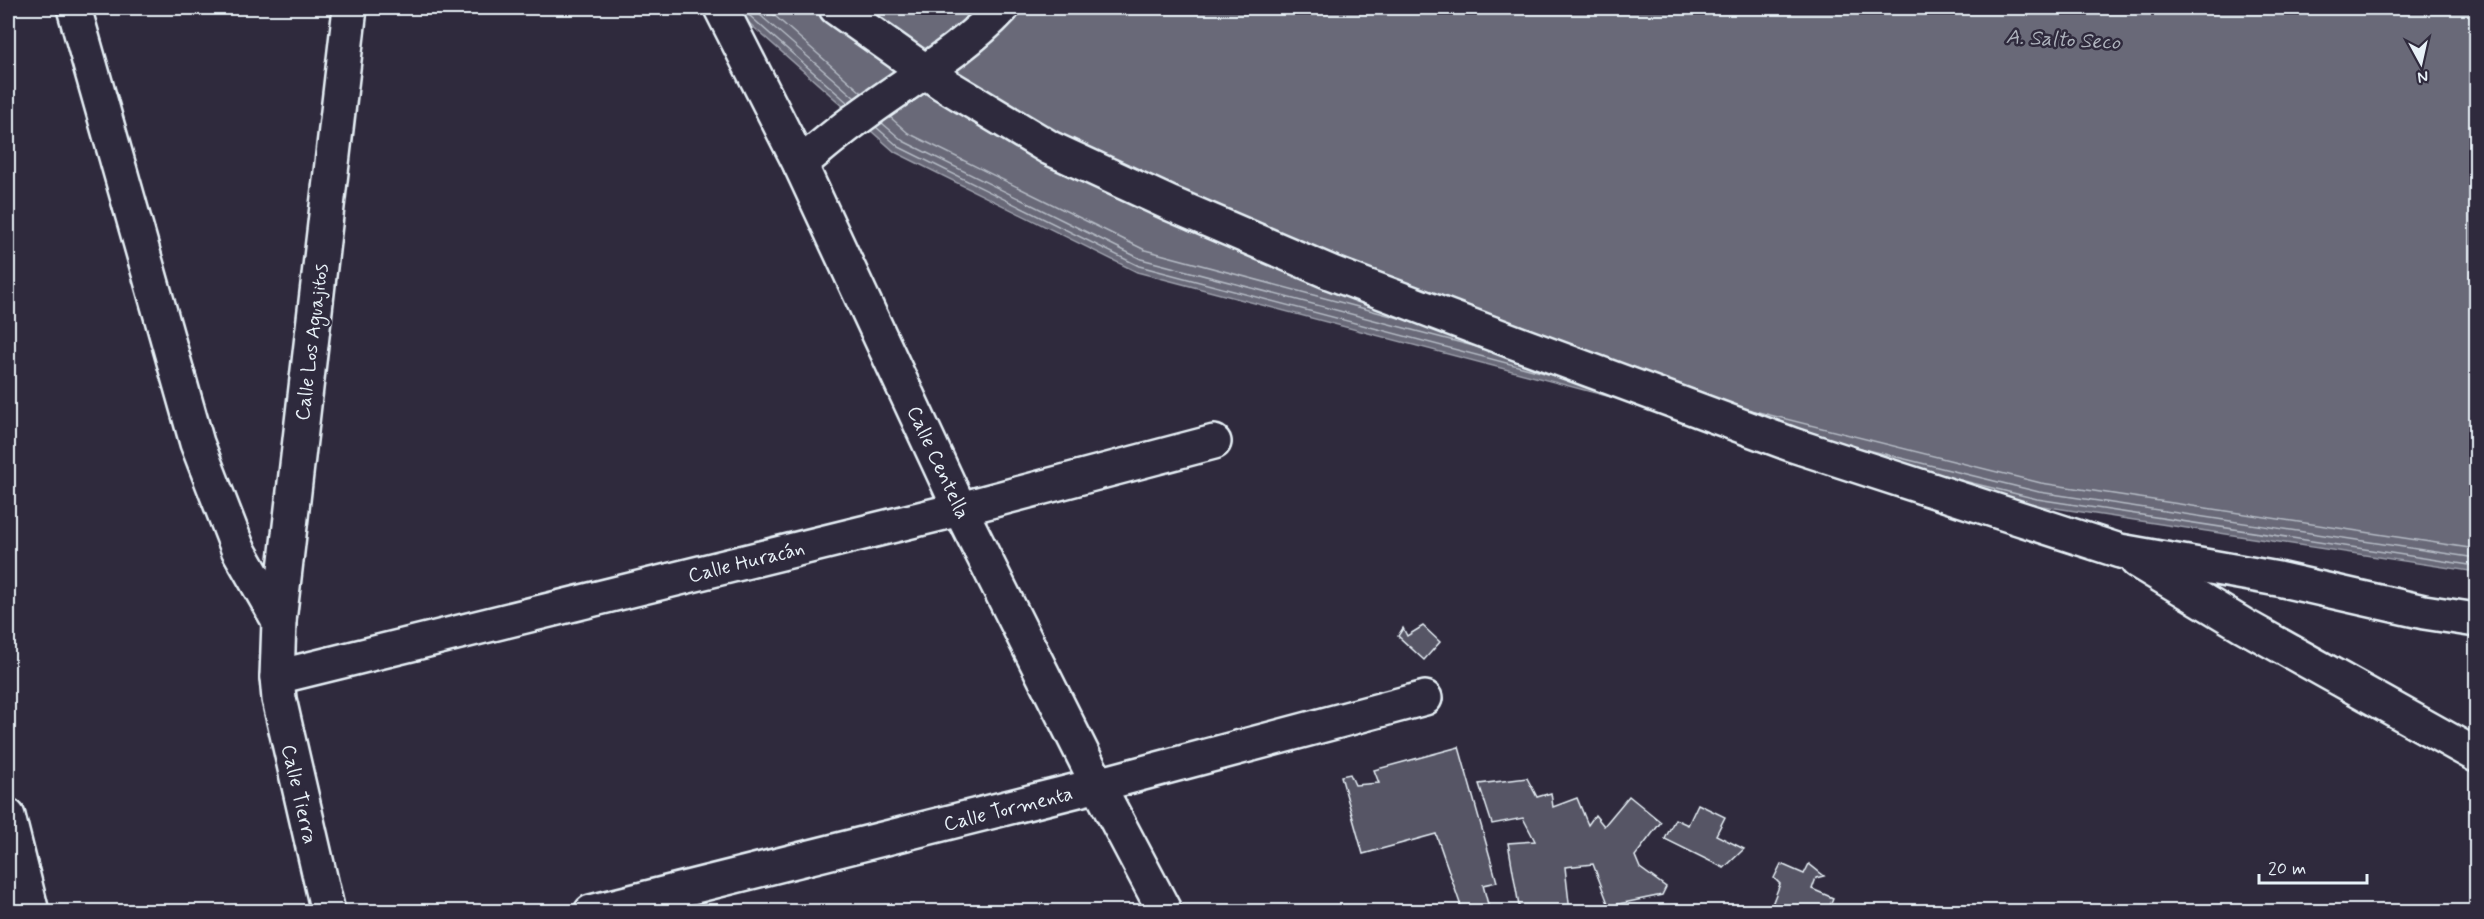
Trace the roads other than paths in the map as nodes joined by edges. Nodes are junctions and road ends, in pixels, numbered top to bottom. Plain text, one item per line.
1 (74, 8) edge
2 (350, 8) edge
3 (721, 8) edge
4 (836, 8) edge
5 (1002, 8) edge
6 (925, 72) junction
7 (800, 164) junction
8 (1214, 442) dead end
9 (960, 508) junction
10 (2120, 551) junction
11 (2476, 620) edge
12 (279, 621) junction
13 (277, 676) junction
14 (1425, 698) dead end
15 (2476, 755) edge
16 (1098, 785) junction
17 (8, 816) edge
18 (32, 912) edge
19 (328, 912) edge
20 (591, 912) edge
21 (1165, 912) edge

1 - 12 street
2 - 12 street, Calle Los Aguajitos
3 - 7 street, Calle Centella
4 - 6 street
5 - 6 street
6 - 7 street
6 - 10 street
7 - 9 street, Calle Centella
8 - 9 street, Calle Huracán
9 - 13 street, Calle Huracán
9 - 16 street, Calle Centella
10 - 11 street
10 - 15 street
12 - 13 street, Calle Los Aguajitos
13 - 19 street, Calle Tierra
14 - 16 street, Calle Tormenta
16 - 20 street, Calle Tormenta
16 - 21 street, Calle Centella
17 - 18 street

